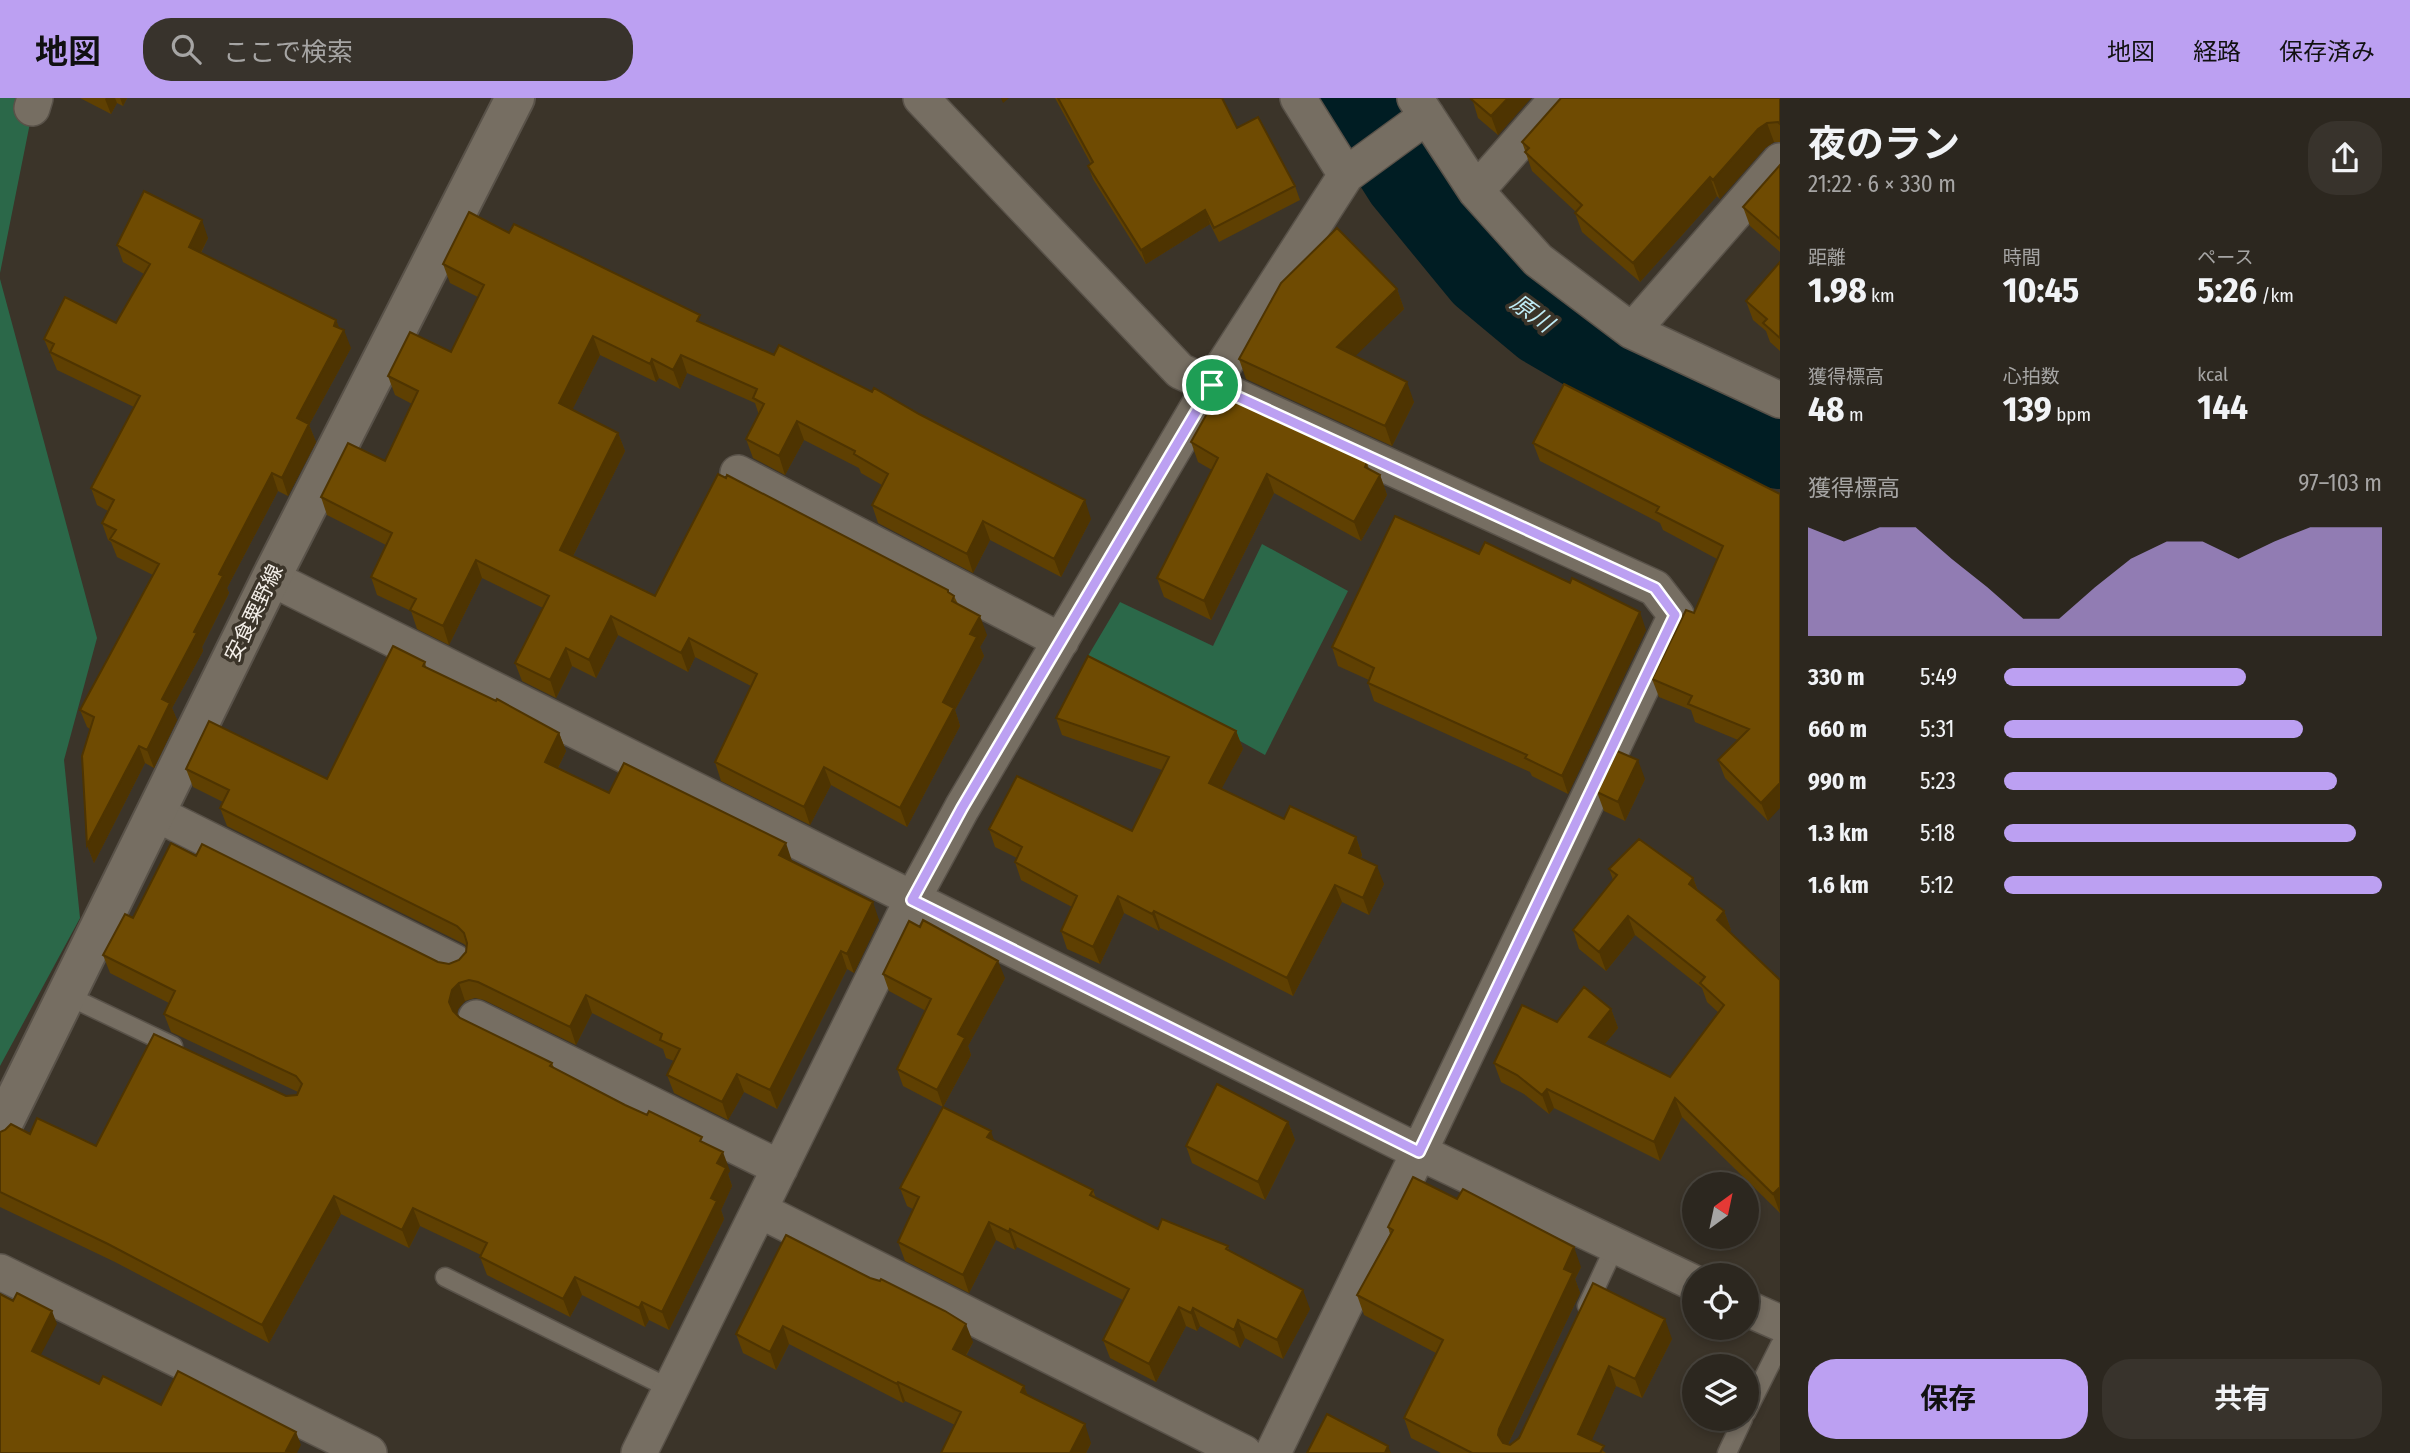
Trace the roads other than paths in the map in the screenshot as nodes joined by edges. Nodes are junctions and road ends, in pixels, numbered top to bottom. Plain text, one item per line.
1 (515, 98) edge
2 (921, 98) edge
3 (1297, 98) edge
4 (1558, 98) edge
5 (1421, 107) edge
6 (1780, 161) edge
7 (1354, 170) junction
8 (1476, 191) junction
9 (1632, 331) junction
10 (1212, 385) junction
11 (1780, 400) edge
12 (738, 473) dead end
13 (271, 578) junction
14 (1061, 641) junction
15 (155, 813) junction
16 (912, 900) junction
17 (454, 962) edge
18 (66, 995) junction
19 (476, 1018) dead end
20 (188, 1052) edge
21 (0, 1130) edge
22 (1419, 1152) junction
23 (780, 1168) junction
24 (759, 1210) junction
25 (1615, 1246) junction
26 (0, 1272) edge
27 (444, 1277) dead end
28 (1682, 1277) edge
29 (1759, 1314) edge
30 (1580, 1319) edge
31 (1780, 1323) edge
32 (1780, 1345) edge
33 (1759, 1387) edge
34 (671, 1389) junction
35 (1737, 1431) edge
36 (369, 1453) edge
37 (639, 1453) edge
38 (1244, 1453) edge
39 (1273, 1453) edge
40 (1727, 1453) edge

1 - 13 main road, 安食粟野線
2 - 10 street
3 - 7 street
4 - 8 street
5 - 7 street
5 - 8 street
6 - 9 street
7 - 10 street
8 - 9 street
9 - 11 street
10 - 14 street
10 - 22 street
12 - 14 street
13 - 15 main road, 安食粟野線
13 - 16 street
14 - 16 street
15 - 17 street
15 - 18 main road, 安食粟野線
16 - 22 street
16 - 23 street
18 - 20 lane
18 - 21 main road, 安食粟野線
19 - 23 street
22 - 25 street
22 - 39 street
23 - 24 street
24 - 34 street
24 - 38 street
25 - 28 street
25 - 30 lane
26 - 36 street
27 - 34 lane
29 - 31 street
32 - 33 lane
34 - 37 street
35 - 40 lane

